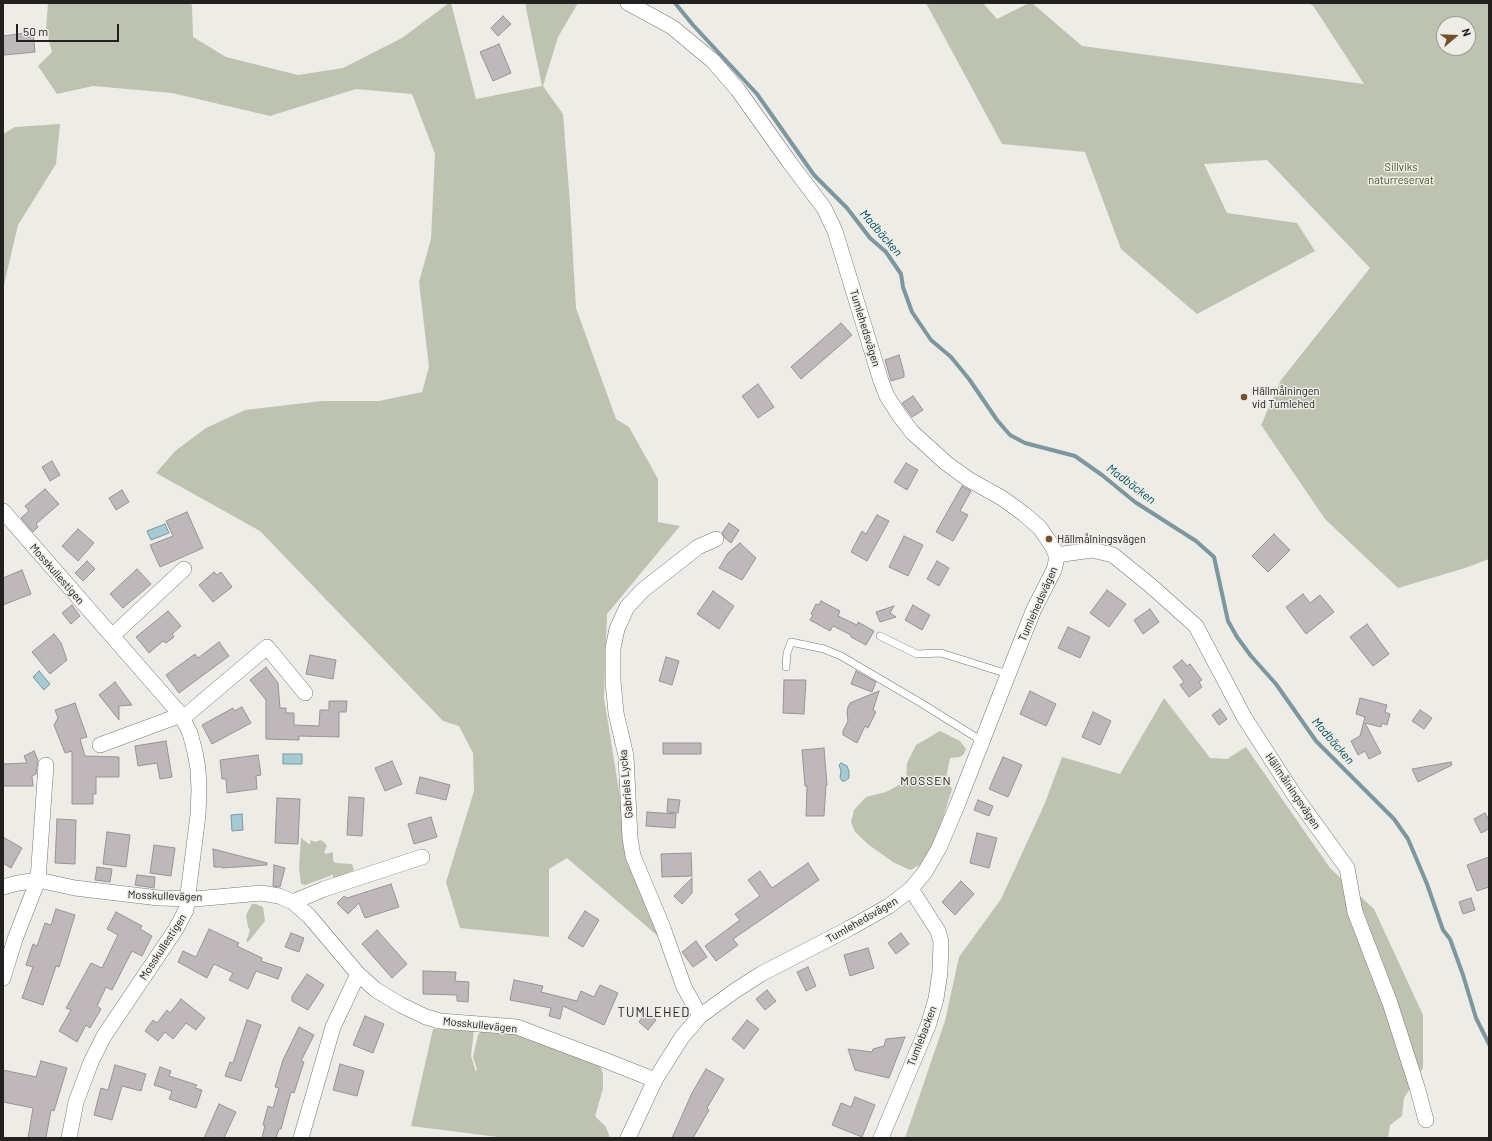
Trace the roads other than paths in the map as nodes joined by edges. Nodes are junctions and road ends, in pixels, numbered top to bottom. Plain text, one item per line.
1 (628, 3) edge
2 (3, 511) edge
3 (716, 539) dead end
4 (1056, 555) junction
5 (184, 569) dead end
6 (112, 636) junction
7 (880, 636) dead end
8 (786, 667) dead end
9 (1008, 674) junction
10 (305, 693) dead end
11 (182, 717) junction
12 (982, 742) junction
13 (100, 745) dead end
14 (46, 765) dead end
15 (422, 857) dead end
16 (38, 880) junction
17 (3, 887) edge
18 (911, 889) junction
19 (187, 900) junction
20 (292, 902) junction
21 (358, 974) junction
22 (3, 978) edge
23 (700, 1016) junction
24 (655, 1080) junction
25 (1426, 1120) dead end
26 (69, 1138) edge
27 (301, 1138) edge
28 (628, 1138) edge
29 (881, 1138) edge

1 - 4 street, Tumlehedsvägen
2 - 6 street, Mosskullestigen
3 - 23 street, Gabriels Lycka
4 - 9 street, Tumlehedsvägen
4 - 25 street, Hällmålningsvägen
5 - 6 street
6 - 11 street, Mosskullestigen
7 - 9 lane
8 - 12 lane
9 - 12 street, Tumlehedsvägen
10 - 11 street
11 - 13 street
11 - 19 street, Mosskullestigen
12 - 18 street, Tumlehedsvägen
14 - 16 street
15 - 20 street
16 - 17 street, Mosskullevägen
16 - 19 street, Mosskullevägen
16 - 22 street
18 - 23 street, Tumlehedsvägen
18 - 29 street, Tumlebacken
19 - 20 street, Mosskullevägen
19 - 26 street, Mosskullestigen
20 - 21 street, Mosskullevägen
21 - 24 street, Mosskullevägen
21 - 27 street
23 - 24 street, Tumlehedsvägen
24 - 28 street, Tumlehedsvägen

